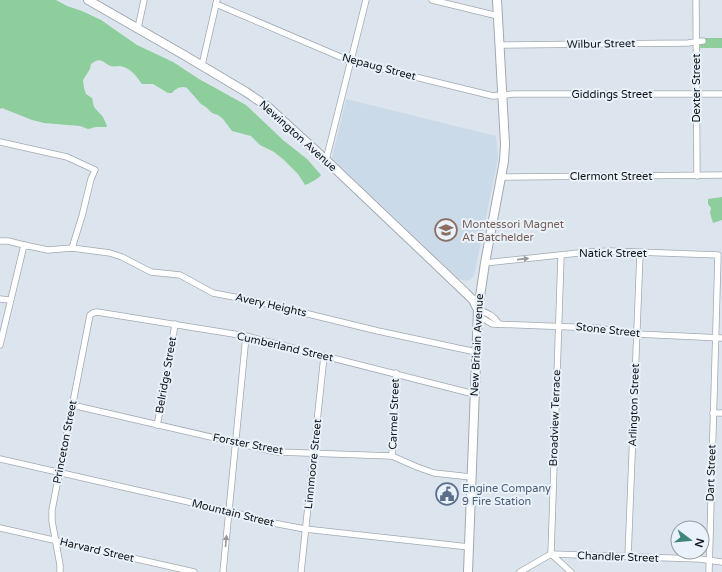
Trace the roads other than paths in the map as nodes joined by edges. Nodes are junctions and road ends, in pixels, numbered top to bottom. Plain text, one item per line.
1 (88, 0) edge
2 (144, 0) edge
3 (366, 0) edge
4 (432, 0) edge
5 (497, 0) edge
6 (696, 0) edge
7 (217, 2) edge
8 (498, 16) junction
9 (138, 28) junction
10 (703, 41) dead end
11 (696, 42) junction
12 (499, 45) junction
13 (350, 61) junction
14 (202, 65) junction
15 (696, 94) junction
16 (722, 94) edge
17 (502, 96) junction
18 (0, 142) edge
19 (326, 160) junction
20 (722, 175) edge
21 (697, 176) junction
22 (501, 177) junction
23 (0, 241) edge
24 (24, 245) junction
25 (72, 248) junction
26 (640, 253) junction
27 (718, 255) joint
28 (561, 256) junction
29 (485, 263) junction
30 (0, 299) edge
31 (10, 300) junction
32 (478, 310) junction
33 (92, 313) joint
34 (175, 324) junction
35 (558, 326) junction
36 (637, 334) junction
37 (246, 336) junction
38 (719, 338) edge
39 (0, 345) edge
40 (476, 352) junction
41 (324, 356) junction
42 (396, 373) junction
43 (474, 394) junction
44 (72, 405) junction
45 (713, 413) junction
46 (722, 413) edge
47 (157, 425) junction
48 (235, 442) junction
49 (314, 453) junction
50 (392, 456) junction
51 (0, 459) edge
52 (59, 472) junction
53 (471, 477) junction
54 (228, 511) junction
55 (710, 523) edge
56 (0, 528) edge
57 (305, 529) junction
58 (56, 541) junction
59 (469, 547) junction
60 (551, 554) junction
61 (628, 558) junction
62 (670, 559) edge
63 (709, 560) joint
64 (722, 562) edge
65 (60, 572) edge
66 (194, 572) edge
67 (223, 572) edge
68 (301, 572) edge
69 (468, 572) edge
70 (520, 572) edge
71 (571, 572) edge
72 (709, 572) edge

1 - 9 main road, Newington Avenue
2 - 9 street
3 - 13 street
4 - 8 street
5 - 8 main road, New Britain Avenue
6 - 11 street, Dexter Street
7 - 13 street, Nepaug Street
7 - 14 street
8 - 12 main road, New Britain Avenue
9 - 14 main road, Newington Avenue
10 - 11 street, Wilbur Street
11 - 12 street, Wilbur Street
11 - 15 street, Dexter Street
12 - 17 main road, New Britain Avenue
13 - 17 street, Nepaug Street
13 - 19 street
14 - 19 main road, Newington Avenue
15 - 16 street, Giddings Street
15 - 17 street, Giddings Street
15 - 21 street, Dexter Street
17 - 22 main road, New Britain Avenue
18 - 25 street
19 - 32 main road, Newington Avenue
20 - 21 street, Clermont Street
21 - 22 street, Clermont Street
22 - 29 main road, New Britain Avenue
23 - 24 street, Avery Heights
24 - 25 street, Avery Heights
24 - 31 street
25 - 40 street, Avery Heights
26 - 27 street, Natick Street
26 - 28 street, Natick Street
26 - 36 street, Arlington Street
27 - 38 street, Dart Street
29 -> 28 street, Natick Street
28 - 35 street, Broadview Terrace
29 - 32 main road, New Britain Avenue
30 - 31 street
31 - 39 street
32 - 35 street, Stone Street
32 - 40 main road, New Britain Avenue
33 - 34 street, Cumberland Street
33 - 44 street, Princeton Street
34 - 37 street, Cumberland Street
34 - 47 street, Belridge Street
35 - 36 street, Stone Street
35 - 60 street, Broadview Terrace
36 - 38 street, Stone Street
36 - 61 street, Arlington Street
37 - 41 street, Cumberland Street
37 - 48 street
38 - 45 street, Dart Street
40 - 43 main road, New Britain Avenue
41 - 42 street, Cumberland Street
41 - 49 street, Linnmoore Street
42 - 43 street, Cumberland Street
42 - 50 street, Carmel Street
43 - 53 main road, New Britain Avenue
44 - 47 street, Forster Street
44 - 52 street, Princeton Street
45 - 46 street
45 - 55 street, Dart Street
47 - 48 street, Forster Street
48 - 49 street, Forster Street
48 - 54 street
49 - 50 street, Forster Street
49 - 57 street, Linnmoore Street
50 - 53 street, Forster Street
51 - 52 street, Mountain Street
52 - 54 street, Mountain Street
52 - 58 street, Princeton Street
53 - 59 main road, New Britain Avenue
54 - 57 street, Mountain Street
67 -> 54 street
56 - 58 street, Harvard Street
57 - 59 street, Mountain Street
57 - 68 street, Linnmoore Street
58 - 65 street, Princeton Street
58 - 66 street, Harvard Street
59 - 69 main road, New Britain Avenue
60 - 61 street, Chandler Street
60 - 70 street
60 - 71 street
61 - 62 street, Chandler Street
63 - 64 street, Chandler Street
63 - 72 street, Dart Street

